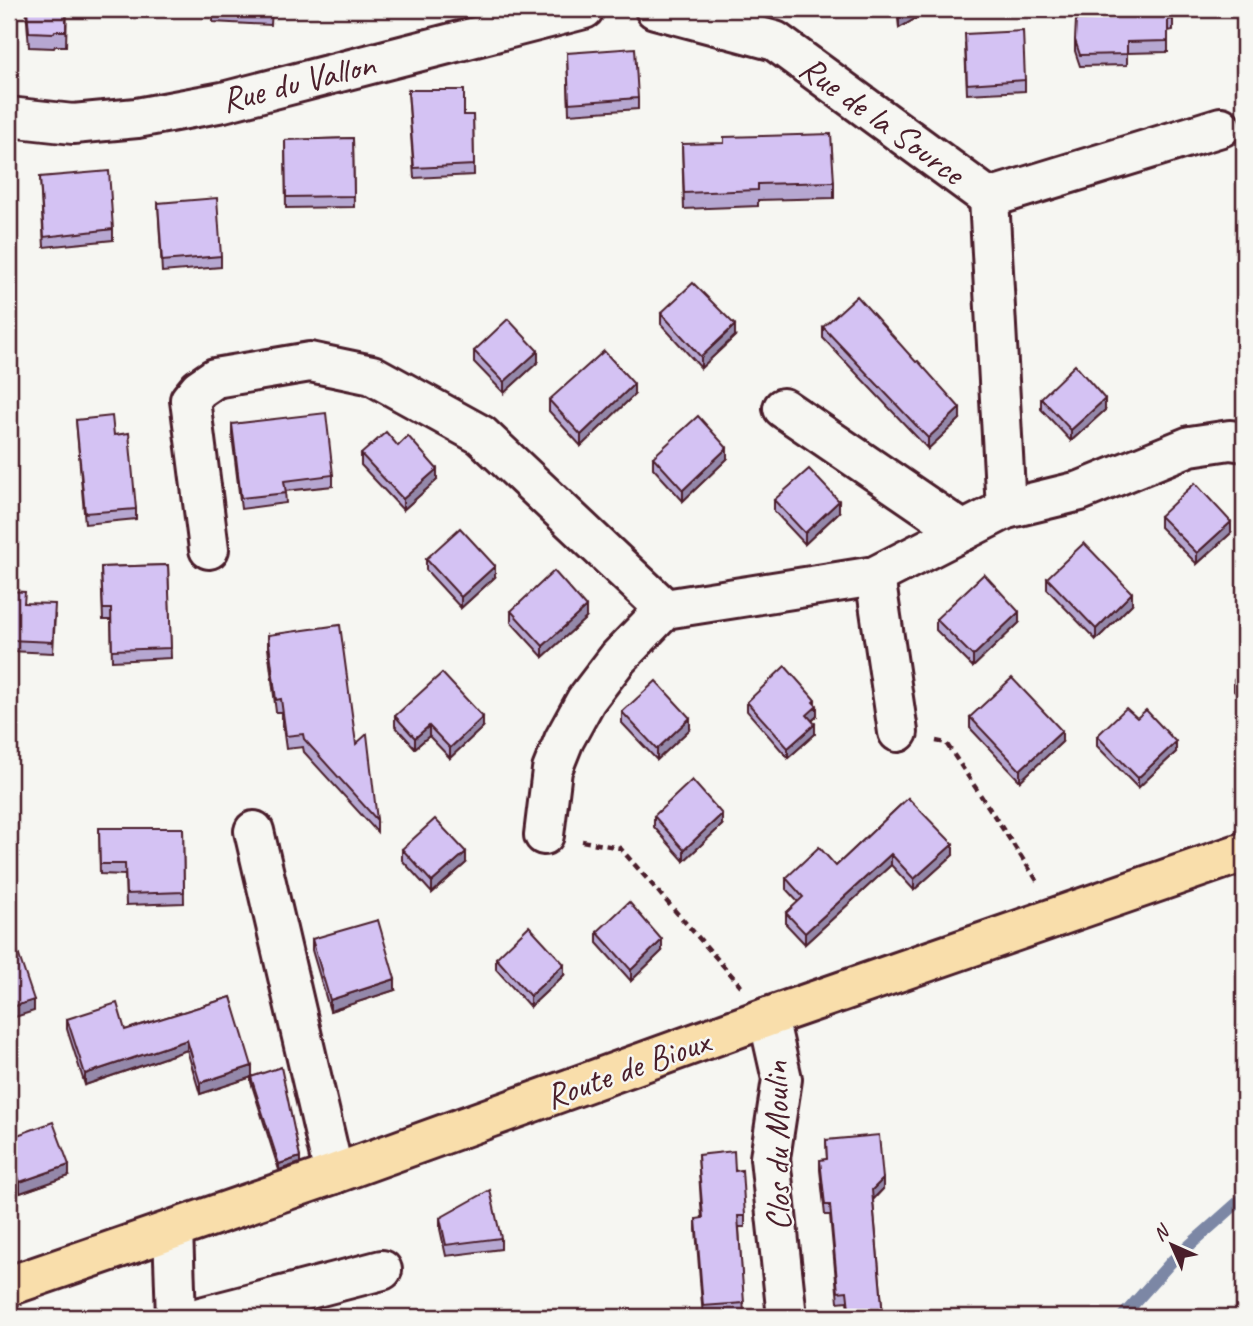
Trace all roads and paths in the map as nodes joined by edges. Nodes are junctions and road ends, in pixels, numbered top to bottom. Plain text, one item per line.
1 (584, 9) edge
2 (655, 9) edge
3 (776, 25) edge
4 (9, 117) edge
5 (1221, 127) dead end
6 (989, 198) junction
7 (783, 408) dead end
8 (1244, 442) edge
9 (1006, 509) junction
10 (963, 531) junction
11 (209, 549) dead end
12 (875, 576) junction
13 (665, 609) junction
14 (898, 732) joint
15 (254, 831) dead end
16 (544, 835) joint
17 (1244, 852) edge
18 (1055, 916) junction
19 (768, 1017) junction
20 (334, 1174) junction
21 (173, 1230) junction
22 (382, 1270) dead end
23 (9, 1286) edge
24 (176, 1317) edge
25 (201, 1317) edge
26 (787, 1317) edge

1 - 4 street, Rue du Vallon
2 - 3 street, Rue de la Source
3 - 6 street, Rue de la Source
5 - 6 street, Rue de la Source
6 - 9 street, Rue de la Source
7 - 10 street
8 - 9 street
9 - 10 street
10 - 12 street
11 - 13 street
12 - 13 street
12 - 14 street
13 - 16 street
14 - 18 path
15 - 20 street
16 - 19 path
17 - 18 main road, Route de Bioux
18 - 19 main road, Route de Bioux
19 - 20 main road, Route de Bioux
19 - 26 street, Clos du Moulin
20 - 21 main road, Route de Bioux
21 - 23 main road, Route de Bioux
21 - 24 street
22 - 25 street

